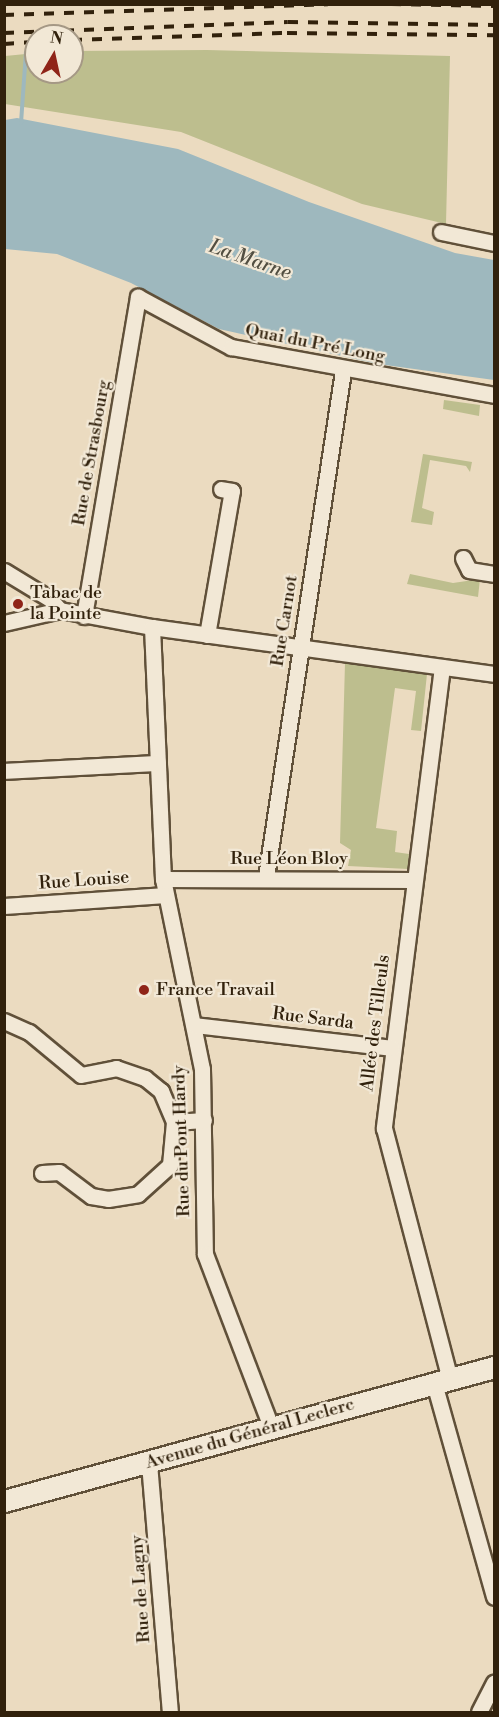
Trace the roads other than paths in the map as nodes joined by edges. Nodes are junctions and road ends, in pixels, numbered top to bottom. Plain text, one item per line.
1 (441, 232) dead end
2 (495, 243) edge
3 (138, 297) joint
4 (343, 371) junction
5 (495, 395) edge
6 (221, 489) dead end
7 (463, 558) dead end
8 (4, 571) edge
9 (495, 574) edge
10 (60, 610) junction
11 (84, 616) junction
12 (4, 623) edge
13 (152, 627) junction
14 (207, 634) junction
15 (301, 647) junction
16 (442, 667) junction
17 (495, 674) edge
18 (158, 763) junction
19 (4, 771) edge
20 (266, 877) junction
21 (163, 879) junction
22 (414, 880) junction
23 (166, 895) junction
24 (4, 906) edge
25 (4, 1021) edge
26 (194, 1025) junction
27 (392, 1048) junction
28 (204, 1120) junction
29 (174, 1122) junction
30 (42, 1173) dead end
31 (495, 1367) edge
32 (442, 1381) junction
33 (272, 1429) junction
34 (149, 1463) junction
35 (4, 1501) edge
36 (495, 1597) edge
37 (495, 1683) edge
38 (170, 1713) edge
39 (479, 1713) edge

1 - 2 street
3 - 4 street, Quai du Pré Long
3 - 11 street, Rue de Strasbourg
4 - 5 street, Quai du Pré Long
4 - 15 street, Rue Carnot
6 - 14 street
7 - 9 street
8 - 10 street
10 - 11 street
10 - 12 street
11 - 13 street
13 - 14 street
13 - 18 street, Rue du Pont Hardy
14 - 15 street
15 - 16 street
15 - 20 street, Rue Carnot
16 - 17 street
16 - 22 street, Allée des Tilleuls
18 - 19 street
18 - 21 street, Rue du Pont Hardy
20 - 21 street, Rue Léon Bloy
20 - 22 street, Rue Léon Bloy
21 - 23 street, Rue du Pont Hardy
22 - 27 street, Allée des Tilleuls
23 - 24 street, Rue Louise
23 - 26 street, Rue du Pont Hardy
25 - 29 street
26 - 27 street, Rue Sarda
26 - 28 street, Rue du Pont Hardy
27 - 32 street, Allée des Tilleuls
28 - 29 street
28 - 33 street, Rue du Pont Hardy
29 - 30 street
31 - 32 main road, Avenue du Général Leclerc
32 - 33 main road, Avenue du Général Leclerc
32 - 36 street, Allée des Tilleuls
33 - 34 main road, Avenue du Général Leclerc
34 - 35 main road, Avenue du Général Leclerc
34 - 38 street, Rue de Lagny
37 - 39 street

